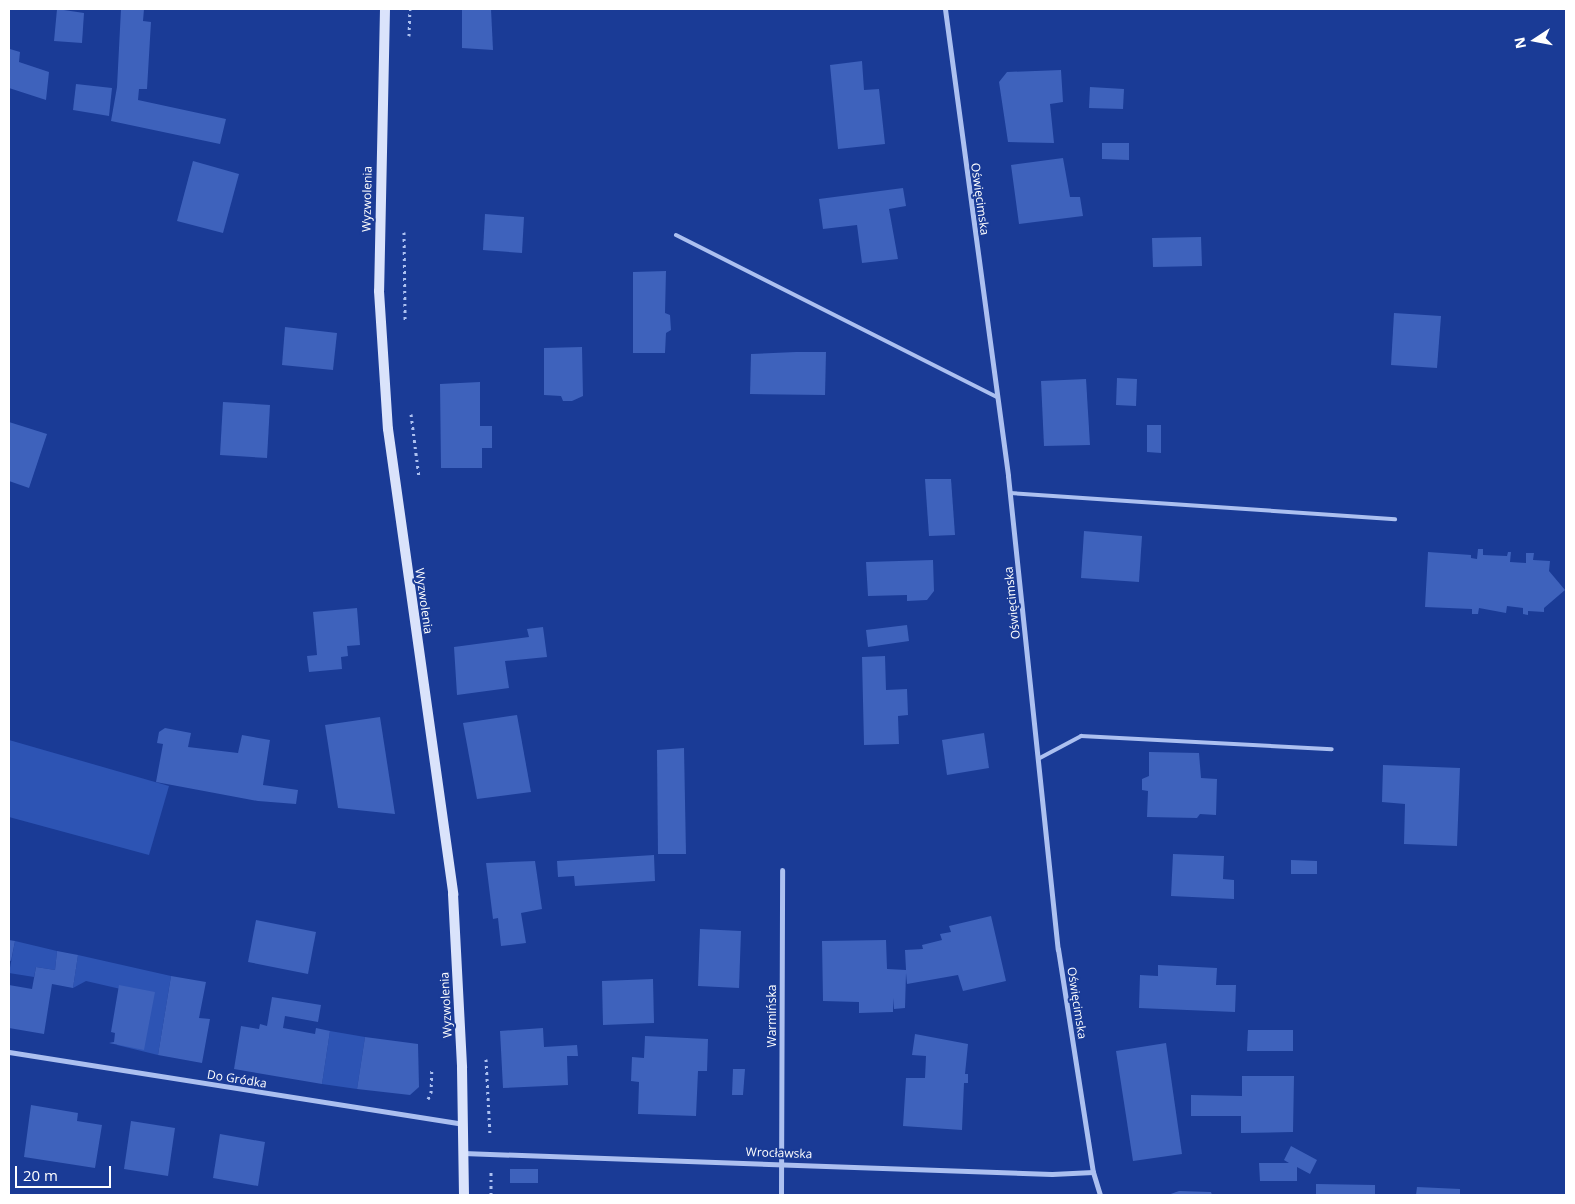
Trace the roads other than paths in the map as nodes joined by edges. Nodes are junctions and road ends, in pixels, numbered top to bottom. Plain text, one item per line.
1 (385, 9) edge
2 (944, 9) edge
3 (676, 235) dead end
4 (997, 397) junction
5 (1010, 493) junction
6 (1395, 519) dead end
7 (1332, 748) dead end
8 (1038, 759) junction
9 (782, 870) dead end
10 (9, 1052) edge
11 (463, 1124) junction
12 (463, 1152) junction
13 (782, 1162) junction
14 (1093, 1172) junction
15 (464, 1195) edge
16 (781, 1195) edge
17 (1100, 1195) edge

1 - 11 street, Wyzwolenia
2 - 4 street, Oświęcimska
3 - 4 lane
4 - 5 street, Oświęcimska
5 - 6 lane
5 - 8 street, Oświęcimska
7 - 8 lane
8 - 14 street, Oświęcimska
9 - 13 street, Warmińska
10 - 11 street, Do Gródka
11 - 12 street, Wyzwolenia
12 - 13 street, Wrocławska
12 - 15 street, Wyzwolenia
13 - 14 street, Wrocławska
13 - 16 street, Warmińska
14 - 17 street, Oświęcimska

